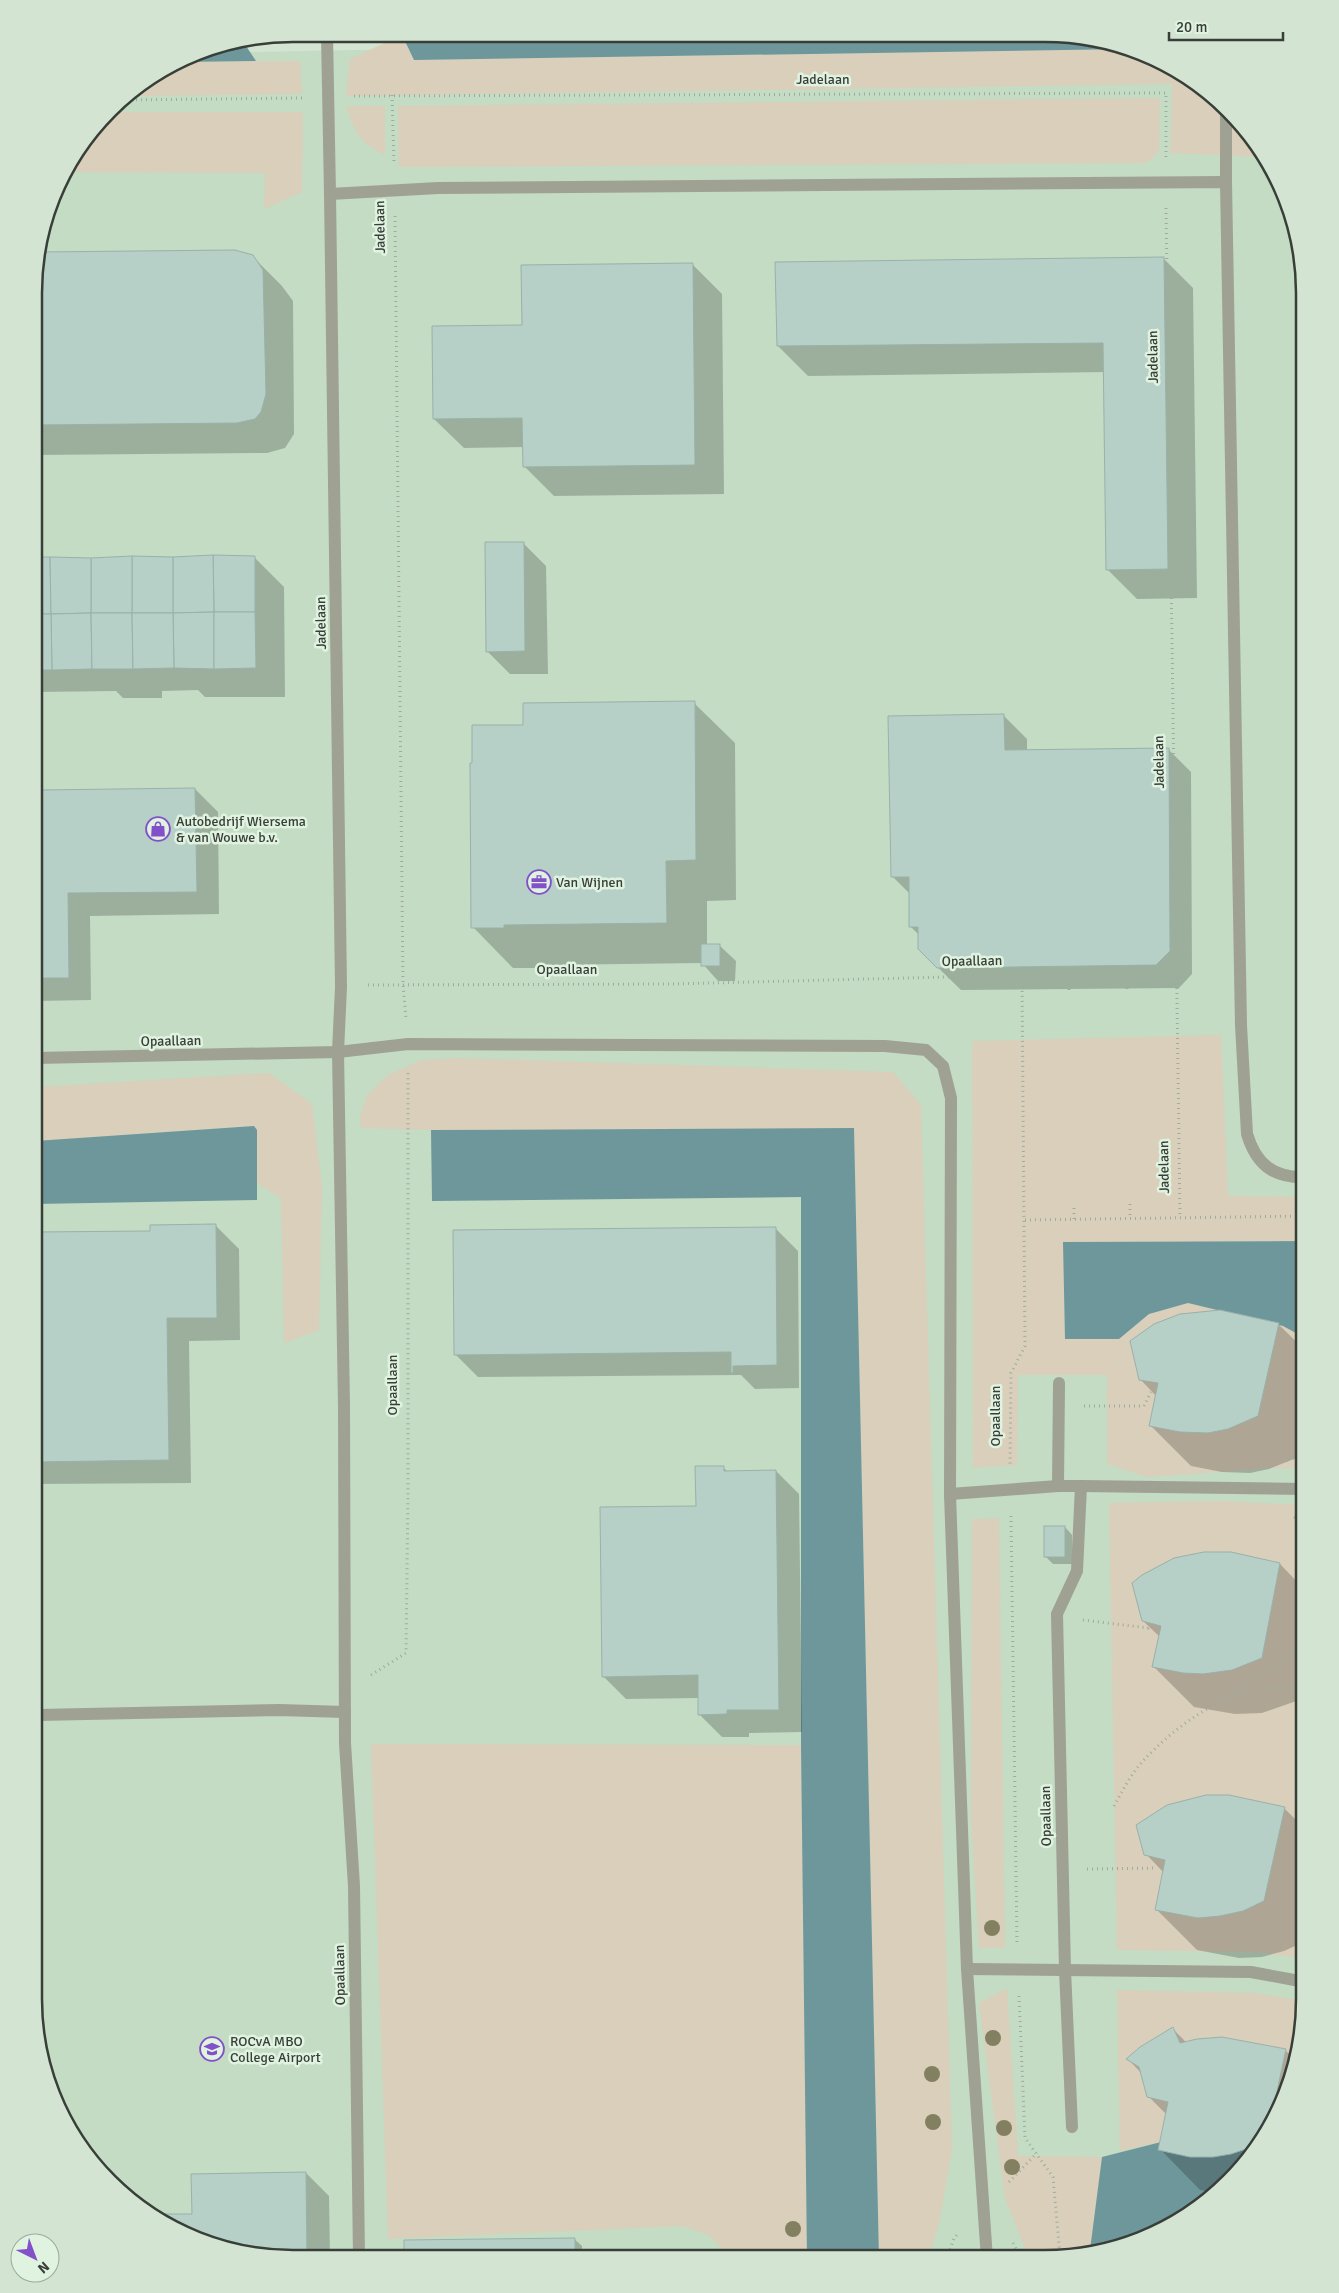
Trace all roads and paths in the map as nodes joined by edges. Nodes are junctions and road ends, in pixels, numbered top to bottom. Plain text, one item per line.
1 (327, 42) edge
2 (392, 95) junction
3 (327, 97) junction
4 (134, 100) edge
5 (1226, 119) edge
6 (1166, 181) junction
7 (1226, 182) junction
8 (394, 190) junction
9 (330, 194) junction
10 (1177, 972) junction
11 (1128, 973) junction
12 (1068, 974) junction
13 (1022, 975) junction
14 (403, 984) junction
15 (341, 986) junction
16 (1127, 989) dead end
17 (1069, 990) dead end
18 (408, 1044) junction
19 (338, 1052) junction
20 (42, 1058) edge
21 (1296, 1178) edge
22 (1130, 1204) dead end
23 (1074, 1207) dead end
24 (1296, 1216) edge
25 (1180, 1217) junction
26 (1074, 1219) junction
27 (1130, 1219) junction
28 (1025, 1220) junction
29 (1059, 1383) dead end
30 (1151, 1392) dead end
31 (1058, 1405) junction
32 (1058, 1486) junction
33 (1081, 1486) junction
34 (1296, 1489) edge
35 (1010, 1490) junction
36 (950, 1494) junction
37 (1057, 1621) junction
38 (1149, 1626) dead end
39 (1296, 1653) edge
40 (1296, 1688) edge
41 (345, 1692) junction
42 (1216, 1702) junction
43 (345, 1712) junction
44 (42, 1715) edge
45 (1114, 1806) dead end
46 (1157, 1868) dead end
47 (1062, 1869) junction
48 (967, 1968) junction
49 (1017, 1970) junction
50 (1064, 1970) junction
51 (1296, 1980) edge
52 (1072, 2126) dead end
53 (358, 2250) edge
54 (986, 2250) edge
55 (1059, 2250) edge

1 - 3 street, Jadelaan
2 - 3 path, Jadelaan
2 - 6 path, Jadelaan
2 - 8 path, Jadelaan
3 - 4 path, Jadelaan
3 - 9 street, Jadelaan
5 - 7 street
6 - 7 street, Jadelaan
6 - 8 street, Jadelaan
6 - 10 path, Jadelaan
7 - 21 street
8 - 9 street, Jadelaan
8 - 14 path, Jadelaan
9 - 15 street, Jadelaan
10 - 11 path
10 - 25 path, Jadelaan
11 - 12 path
11 - 16 path
12 - 13 path
12 - 17 path
13 - 14 path, Opaallaan
13 - 28 path, Opaallaan
14 - 15 path, Opaallaan
14 - 18 path, Opaallaan
15 - 19 street, Jadelaan
18 - 19 street, Opaallaan
18 - 36 street, Opaallaan
18 - 41 path, Opaallaan
19 - 20 street, Opaallaan
19 - 41 street, Opaallaan
22 - 27 path
23 - 26 path
24 - 25 path
25 - 27 path
26 - 27 path
26 - 28 path
28 - 35 path, Opaallaan
29 - 31 street
30 - 31 path
31 - 32 street
32 - 33 street
32 - 35 street
33 - 34 street
33 - 37 street, Opaallaan
35 - 36 street
35 - 49 path, Opaallaan
36 - 48 street, Opaallaan
37 - 38 path
37 - 47 street, Opaallaan
39 - 42 path
40 - 42 path
41 - 43 street, Opaallaan
42 - 45 path
43 - 44 street
43 - 53 street, Opaallaan
46 - 47 path
47 - 50 street, Opaallaan
48 - 49 street
48 - 54 street, Opaallaan
49 - 50 street
49 - 55 path, Opaallaan
50 - 51 street
50 - 52 street, Opaallaan

